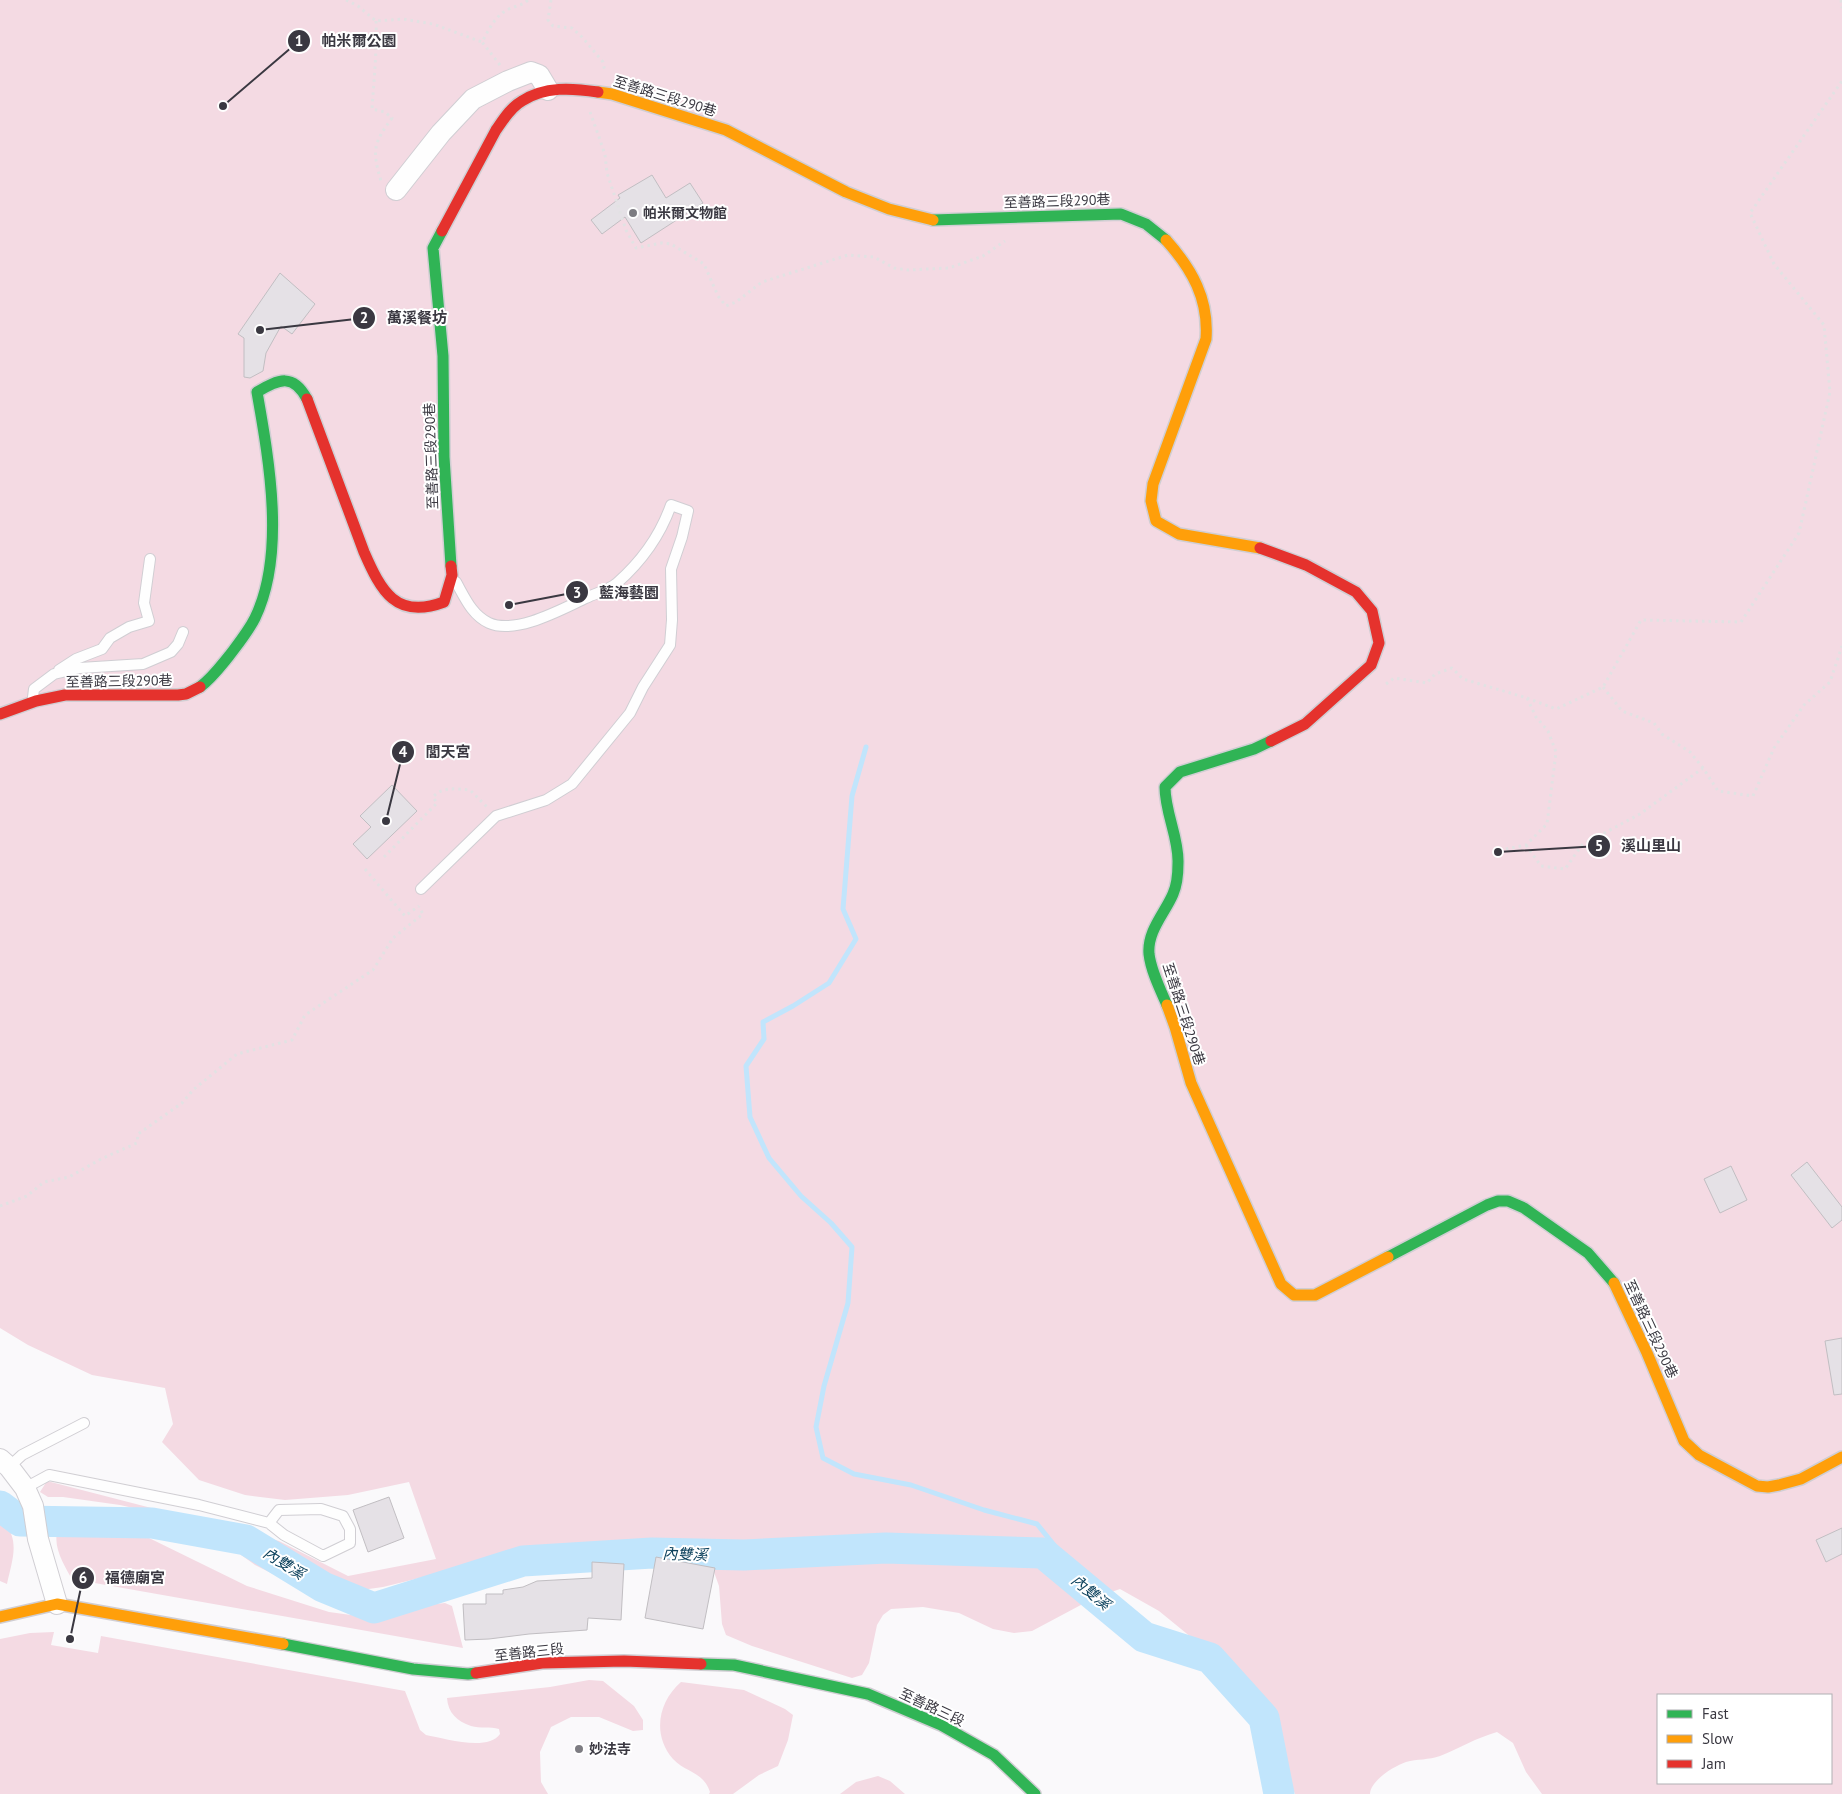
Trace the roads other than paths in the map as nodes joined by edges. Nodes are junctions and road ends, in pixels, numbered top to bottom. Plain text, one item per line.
1 (548, 90) junction
2 (396, 190) road end
3 (150, 559) dead end
4 (452, 575) junction
5 (183, 632) dead end
6 (54, 674) junction
7 (33, 703) junction
8 (0, 714) edge
9 (422, 889) road end
10 (84, 1423) dead end
11 (1842, 1457) edge
12 (4, 1463) edge
13 (25, 1488) junction
14 (269, 1523) junction
15 (58, 1604) junction
16 (0, 1616) edge
17 (1035, 1794) edge

1 - 2 street
1 - 4 street, 至善路三段290巷
1 - 11 street, 至善路三段290巷
3 - 6 lane
4 - 7 street, 至善路三段290巷
4 - 9 lane
5 - 6 lane
6 - 7 lane
7 - 8 street, 至善路三段290巷
10 - 12 lane
12 - 13 street
13 - 14 lane
13 - 15 street
14 - 14 lane
15 - 16 street, 至善路三段
15 - 17 street, 至善路三段

